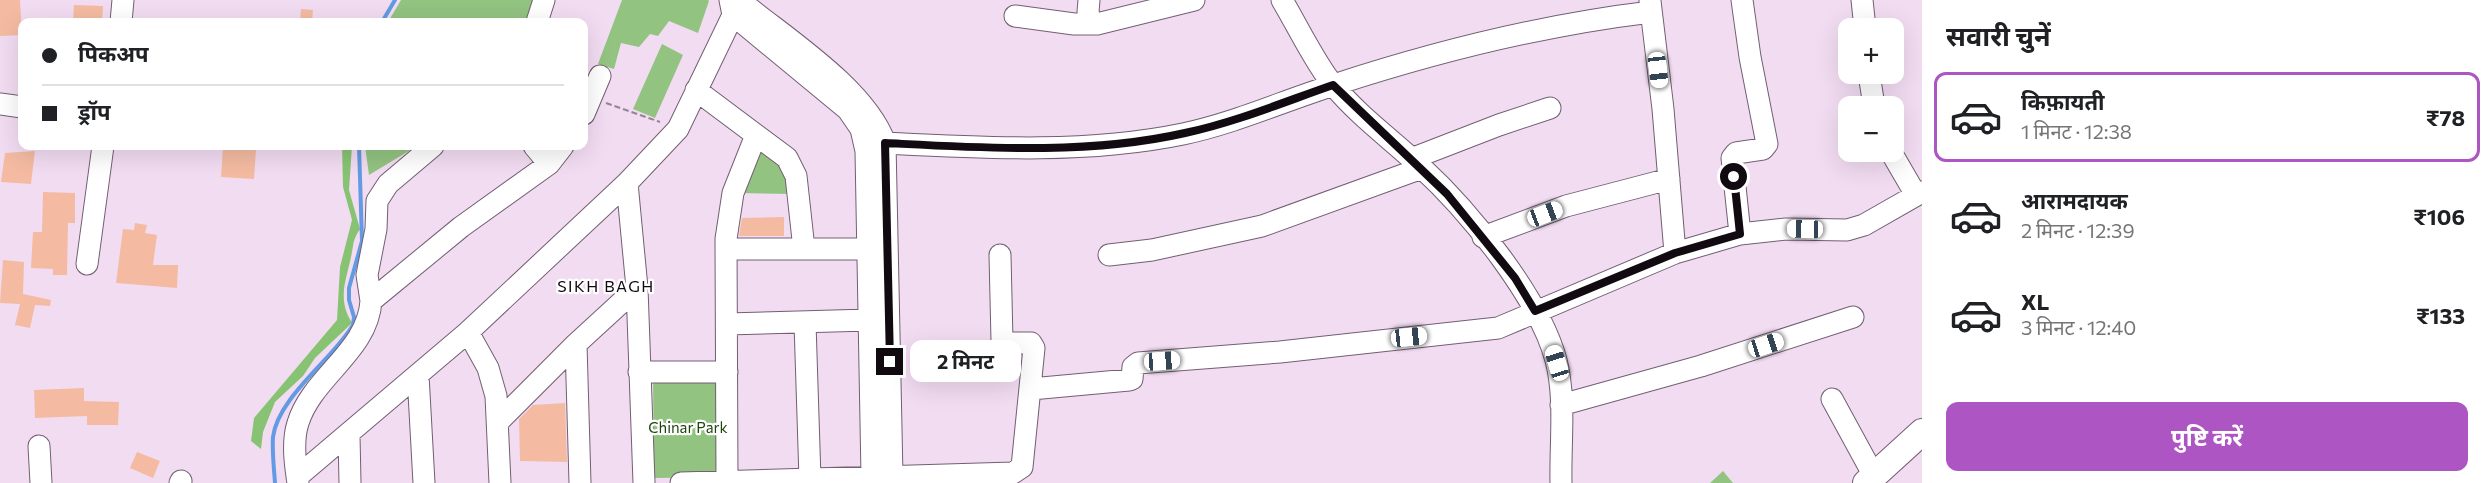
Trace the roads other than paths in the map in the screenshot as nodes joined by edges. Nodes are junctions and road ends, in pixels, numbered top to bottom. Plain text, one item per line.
1 (123, 0) edge
2 (544, 0) edge
3 (1089, 0) edge
4 (1194, 0) edge
5 (1282, 0) edge
6 (1742, 0) edge
7 (1862, 0) edge
8 (732, 5) edge
9 (1650, 6) edge
10 (1015, 16) dead end
11 (121, 18) edge
12 (538, 18) edge
13 (1864, 18) edge
14 (1091, 23) junction
15 (600, 76) dead end
16 (1333, 85) junction
17 (696, 90) junction
18 (0, 104) edge
19 (18, 106) edge
20 (588, 106) edge
21 (1550, 108) dead end
22 (756, 135) junction
23 (885, 143) junction
24 (102, 150) edge
25 (428, 150) edge
26 (537, 150) edge
27 (560, 150) edge
28 (1898, 162) edge
29 (1417, 163) junction
30 (549, 164) junction
31 (1669, 179) junction
32 (627, 183) junction
33 (1919, 193) edge
34 (1740, 234) junction
35 (1484, 237) junction
36 (726, 249) junction
37 (804, 249) junction
38 (867, 249) junction
39 (1675, 253) junction
40 (1000, 255) dead end
41 (1109, 255) dead end
42 (87, 264) dead end
43 (638, 288) junction
44 (371, 302) junction
45 (1535, 311) junction
46 (1853, 317) dead end
47 (869, 320) junction
48 (805, 323) junction
49 (726, 324) junction
50 (468, 332) junction
51 (576, 344) junction
52 (639, 372) junction
53 (727, 372) junction
54 (418, 375) junction
55 (1031, 389) junction
56 (1833, 399) dead end
57 (1561, 405) junction
58 (498, 422) junction
59 (1922, 432) edge
60 (348, 435) junction
61 (39, 446) dead end
62 (882, 476) junction
63 (810, 478) junction
64 (968, 479) edge
65 (297, 480) edge
66 (1870, 480) edge
67 (727, 481) junction
68 (779, 481) edge
69 (41, 483) edge
70 (350, 483) edge
71 (424, 483) edge
72 (500, 483) edge
73 (580, 483) edge
74 (644, 483) edge
75 (681, 483) edge
76 (1562, 483) edge

1 - 11 street
2 - 12 street
3 - 14 street
4 - 14 street
5 - 16 street
6 - 34 street
7 - 13 street
8 - 17 street
8 - 23 street
8 - 38 street
9 - 16 street
9 - 31 street
10 - 14 street
15 - 20 street
16 - 23 street
16 - 29 street
17 - 22 street
17 - 32 street
18 - 19 street
21 - 29 street
22 - 36 street
22 - 37 street
23 - 62 street
24 - 42 street
25 - 44 street
26 - 30 street
27 - 30 street
28 - 33 street
29 - 35 street
29 - 41 street
30 - 44 street
31 - 35 street
31 - 39 street
32 - 43 street
32 - 50 street
33 - 34 street
34 - 39 street
35 - 45 street
36 - 37 street
36 - 49 street
37 - 38 street
38 - 47 street
39 - 45 street
40 - 55 street
43 - 51 street
43 - 52 street
44 - 65 street
45 - 55 street
45 - 57 street
46 - 57 street
47 - 48 street
47 - 62 street
48 - 49 street
48 - 63 street
49 - 53 street
50 - 54 street
50 - 58 street
51 - 58 street
51 - 73 street
52 - 53 street
52 - 74 street
53 - 67 street
54 - 60 street
54 - 71 street
55 - 64 street
56 - 66 street
57 - 76 street
58 - 72 street
59 - 66 main road
60 - 65 street
60 - 70 street
61 - 69 street
62 - 63 street
62 - 64 street
63 - 68 street
67 - 68 street
67 - 75 street

